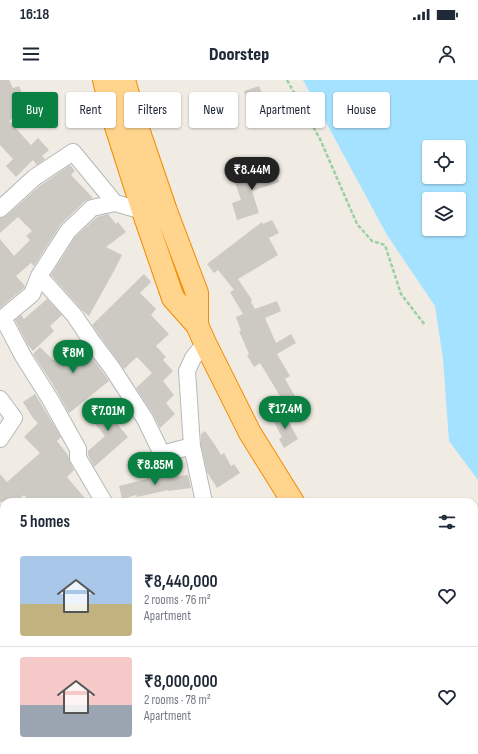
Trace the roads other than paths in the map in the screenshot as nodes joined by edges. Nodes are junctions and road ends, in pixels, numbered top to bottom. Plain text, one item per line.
1 (104, 80) edge
2 (124, 80) edge
3 (115, 203) junction
4 (0, 209) edge
5 (143, 211) junction
6 (38, 276) junction
7 (201, 334) junction
8 (0, 399) edge
9 (0, 439) edge
10 (192, 446) junction
11 (102, 498) edge
12 (203, 498) edge
13 (291, 498) edge

1 - 5 highway
2 - 7 highway
3 - 4 street
3 - 5 street
3 - 6 street
5 - 7 highway
6 - 10 street
6 - 11 street
7 - 10 street
7 - 13 highway
8 - 9 street
10 - 12 street

